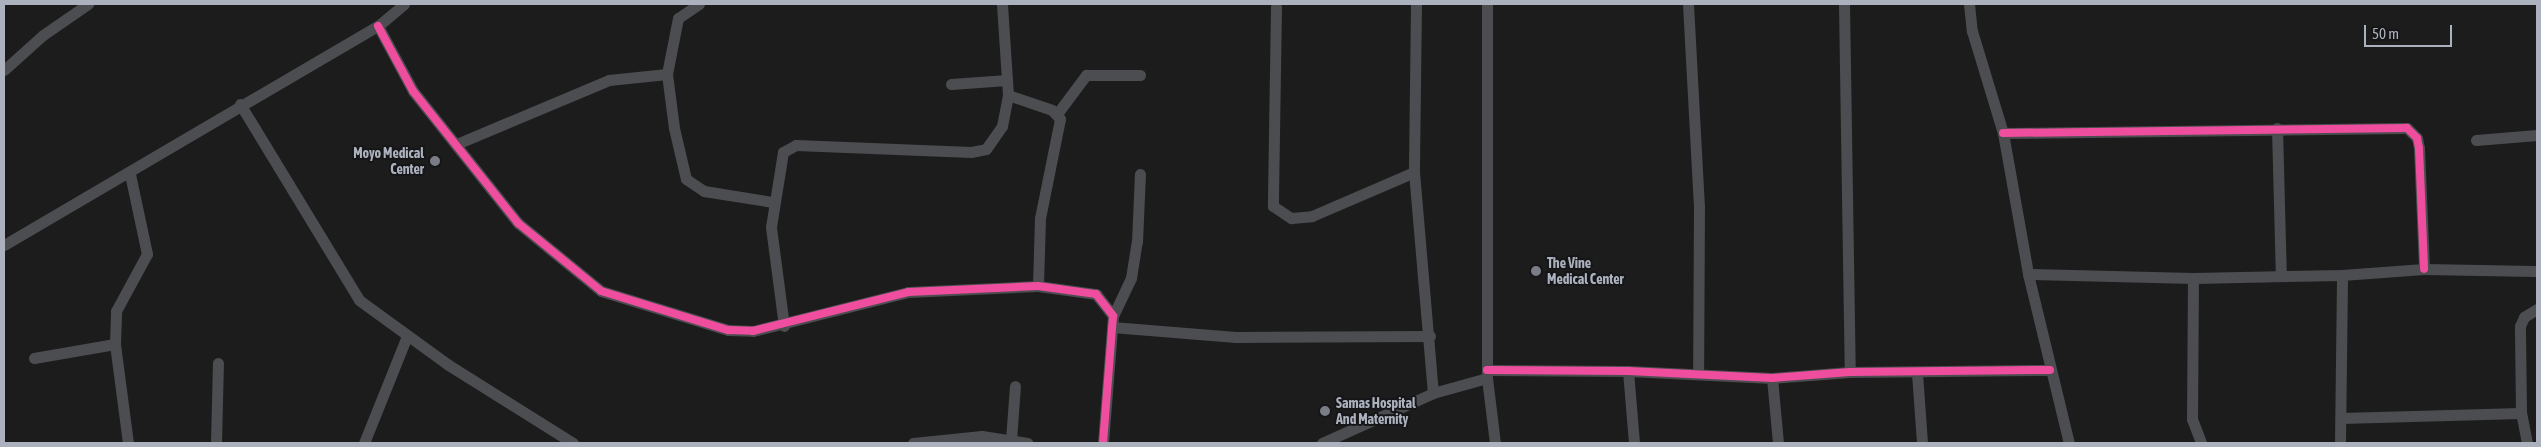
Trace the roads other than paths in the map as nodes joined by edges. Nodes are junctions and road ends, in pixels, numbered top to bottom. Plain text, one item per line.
1 (88, 4) edge
2 (404, 4) edge
3 (699, 4) edge
4 (1002, 4) edge
5 (1416, 4) edge
6 (1486, 4) edge
7 (1688, 4) edge
8 (1844, 4) edge
9 (1969, 4) edge
10 (1276, 7) dead end
11 (378, 26) junction
12 (4, 70) edge
13 (667, 74) junction
14 (1140, 75) dead end
15 (1007, 80) junction
16 (951, 84) dead end
17 (1008, 95) junction
18 (240, 104) junction
19 (1058, 114) junction
20 (2277, 128) junction
21 (2003, 133) junction
22 (2537, 135) edge
23 (2476, 140) dead end
24 (459, 144) junction
25 (1414, 172) junction
26 (130, 174) junction
27 (1140, 174) dead end
28 (773, 202) junction
29 (4, 245) edge
30 (2424, 268) junction
31 (2535, 271) dead end
32 (2028, 274) junction
33 (2342, 275) junction
34 (2281, 276) junction
35 (2193, 278) junction
36 (1038, 286) junction
37 (2537, 309) edge
38 (1113, 322) junction
39 (784, 326) junction
40 (407, 336) junction
41 (1430, 336) junction
42 (115, 344) junction
43 (34, 358) dead end
44 (218, 363) dead end
45 (2050, 370) junction
46 (1628, 371) junction
47 (1850, 372) junction
48 (1917, 373) junction
49 (1487, 374) junction
50 (1698, 374) junction
51 (1772, 378) junction
52 (1015, 386) dead end
53 (1433, 393) junction
54 (2521, 413) junction
55 (2341, 418) junction
56 (1011, 440) junction
57 (128, 443) edge
58 (216, 443) edge
59 (364, 443) edge
60 (574, 443) edge
61 (913, 443) edge
62 (1027, 443) edge
63 (1103, 443) edge
64 (1322, 443) edge
65 (1495, 443) edge
66 (1634, 443) edge
67 (1778, 443) edge
68 (1922, 443) edge
69 (2069, 443) edge
70 (2201, 443) edge
71 (2340, 443) edge
72 (2528, 443) edge

1 - 12 street
2 - 11 street
3 - 13 street
4 - 15 street
5 - 25 street
6 - 49 street
7 - 50 street
8 - 47 street
9 - 21 street
10 - 25 street
11 - 18 street
11 - 24 street
13 - 24 street
13 - 28 street
14 - 19 street
15 - 16 street
15 - 17 street
17 - 19 street
17 - 28 street
18 - 26 street
18 - 40 street
19 - 36 street
20 - 21 street
20 - 30 street
20 - 34 street
21 - 32 street
22 - 23 street
24 - 39 street
25 - 41 street
26 - 29 street
26 - 42 street
27 - 38 street
28 - 39 street
30 - 31 street
30 - 33 street
32 - 35 street
32 - 45 street
33 - 34 street
33 - 55 street
34 - 35 street
35 - 70 street
36 - 38 street
36 - 39 street
37 - 54 street
38 - 41 street
38 - 63 street
40 - 59 street
40 - 60 street
41 - 53 street
42 - 43 street
42 - 57 street
44 - 58 street
45 - 48 street
45 - 69 street
46 - 49 street
46 - 50 street
46 - 66 street
47 - 48 street
47 - 51 street
48 - 68 street
49 - 53 street
49 - 65 street
50 - 51 street
51 - 67 street
52 - 56 street
53 - 64 street
54 - 55 street
54 - 72 street
55 - 71 street
56 - 61 street
56 - 62 street

